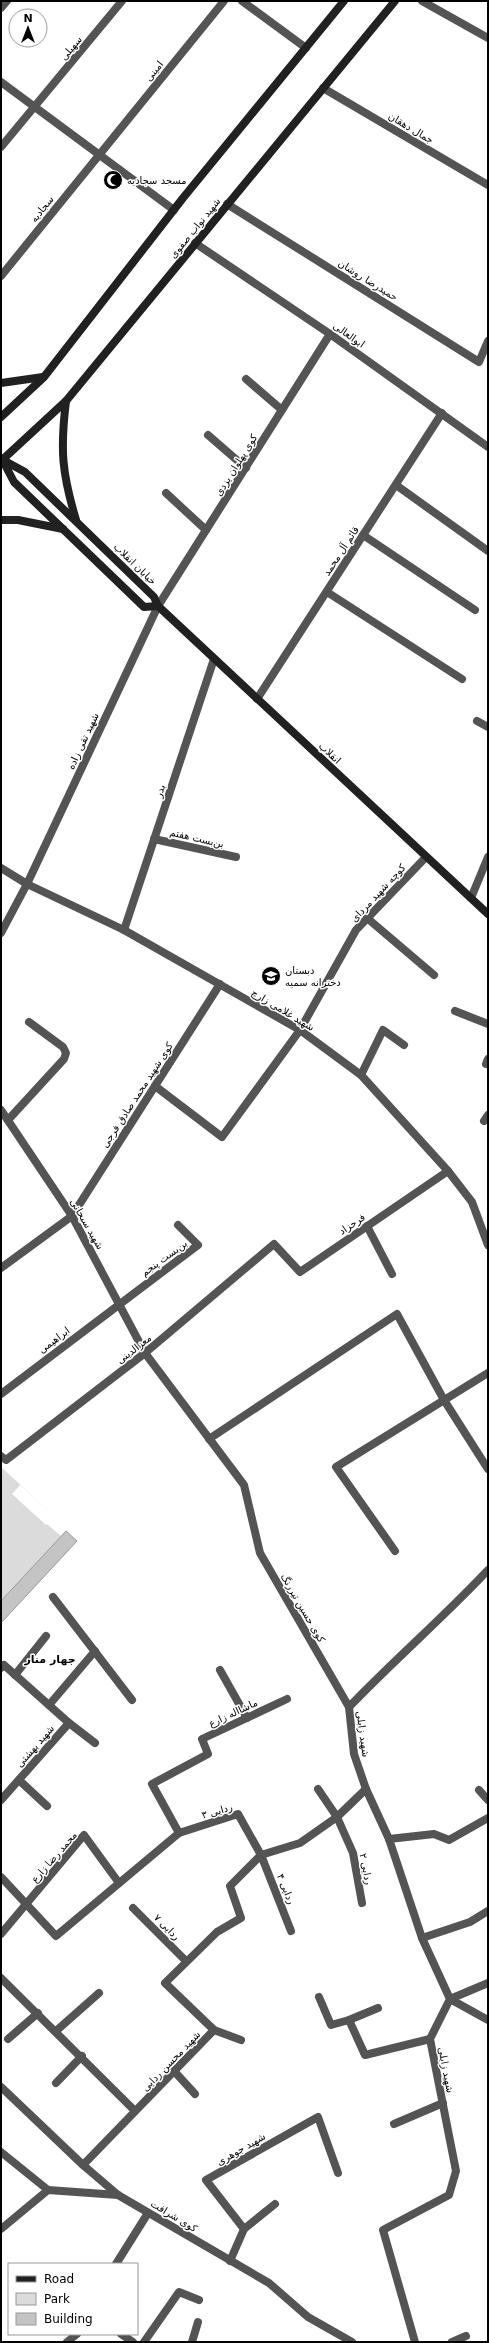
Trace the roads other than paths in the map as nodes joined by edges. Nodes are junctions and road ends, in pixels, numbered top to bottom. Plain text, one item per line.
1 (7, 1) edge
2 (122, 1) edge
3 (224, 1) edge
4 (242, 1) edge
5 (344, 1) edge
6 (395, 1) edge
7 (422, 1) edge
8 (1, 8) edge
9 (488, 38) edge
10 (306, 48) junction
11 (1, 82) edge
12 (324, 88) junction
13 (35, 107) junction
14 (1, 147) edge
15 (100, 155) junction
16 (488, 185) edge
17 (227, 204) junction
18 (174, 210) junction
19 (195, 243) junction
20 (1, 276) edge
21 (330, 334) junction
22 (488, 341) edge
23 (44, 376) junction
24 (246, 379) dead end
25 (1, 384) edge
26 (66, 402) junction
27 (282, 410) junction
28 (442, 413) junction
29 (1, 417) edge
30 (208, 435) dead end
31 (488, 447) edge
32 (2, 460) edge
33 (246, 468) junction
34 (396, 485) junction
35 (166, 493) dead end
36 (1, 520) edge
37 (76, 521) junction
38 (63, 529) junction
39 (206, 530) junction
40 (363, 535) junction
41 (488, 550) edge
42 (327, 592) junction
43 (158, 606) junction
44 (475, 610) dead end
45 (214, 659) junction
46 (462, 679) dead end
47 (257, 699) junction
48 (477, 721) dead end
49 (488, 727) edge
50 (154, 839) junction
51 (236, 857) dead end
52 (426, 857) junction
53 (488, 858) edge
54 (1, 868) edge
55 (27, 884) junction
56 (471, 898) junction
57 (488, 914) edge
58 (368, 918) junction
59 (124, 930) junction
60 (1, 933) edge
61 (434, 975) dead end
62 (220, 984) junction
63 (455, 1011) dead end
64 (29, 1022) dead end
65 (488, 1024) edge
66 (300, 1030) junction
67 (404, 1045) dead end
68 (361, 1075) junction
69 (155, 1086) junction
70 (1, 1110) edge
71 (8, 1120) junction
72 (448, 1171) junction
73 (72, 1216) junction
74 (178, 1225) dead end
75 (368, 1226) junction
76 (274, 1244) joint
77 (488, 1245) edge
78 (1, 1268) edge
79 (392, 1274) dead end
80 (120, 1303) junction
81 (145, 1353) junction
82 (488, 1372) edge
83 (1, 1394) edge
84 (444, 1400) junction
85 (209, 1439) junction
86 (1, 1456) edge
87 (488, 1469) edge
88 (395, 1551) dead end
89 (488, 1570) edge
90 (53, 1597) dead end
91 (46, 1636) dead end
92 (95, 1651) junction
93 (3, 1667) edge
94 (220, 1670) dead end
95 (15, 1675) junction
96 (287, 1699) dead end
97 (132, 1700) dead end
98 (49, 1705) junction
99 (349, 1707) junction
100 (247, 1718) junction
101 (69, 1723) junction
102 (95, 1743) dead end
103 (19, 1780) junction
104 (318, 1789) dead end
105 (366, 1789) junction
106 (479, 1790) dead end
107 (1, 1800) edge
108 (488, 1800) edge
109 (47, 1806) dead end
110 (337, 1817) junction
111 (488, 1818) edge
112 (179, 1834) junction
113 (390, 1839) junction
114 (261, 1855) junction
115 (1, 1877) edge
116 (119, 1882) junction
117 (362, 1903) dead end
118 (26, 1905) junction
119 (133, 1908) dead end
120 (488, 1911) edge
121 (291, 1931) dead end
122 (1, 1934) edge
123 (422, 1938) junction
124 (186, 1961) junction
125 (1, 1978) edge
126 (488, 1983) edge
127 (99, 1993) dead end
128 (319, 1997) dead end
129 (450, 1999) junction
130 (378, 2008) dead end
131 (38, 2013) junction
132 (349, 2020) junction
133 (488, 2020) edge
134 (214, 2030) junction
135 (56, 2031) junction
136 (8, 2039) dead end
137 (430, 2039) junction
138 (242, 2040) dead end
139 (82, 2056) junction
140 (174, 2071) junction
141 (56, 2083) dead end
142 (1, 2086) edge
143 (195, 2094) dead end
144 (442, 2103) junction
145 (135, 2112) junction
146 (394, 2124) dead end
147 (1, 2152) edge
148 (82, 2165) junction
149 (338, 2173) dead end
150 (48, 2190) junction
151 (118, 2195) junction
152 (275, 2204) dead end
153 (148, 2213) junction
154 (244, 2229) junction
155 (1, 2230) edge
156 (230, 2261) junction
157 (117, 2263) edge
158 (199, 2300) dead end
159 (198, 2322) dead end
160 (76, 2335) edge
161 (123, 2335) edge
162 (466, 2336) dead end
163 (67, 2342) edge
164 (133, 2342) edge
165 (144, 2342) edge
166 (192, 2342) edge
167 (352, 2342) edge
168 (414, 2342) edge
169 (452, 2342) edge

1 - 8 street
2 - 13 street, سهیلی
3 - 15 street, امینی
4 - 10 street
5 - 10 main road
6 - 12 main road, شهید نواب صفوی
7 - 9 street
10 - 18 main road
11 - 13 street
12 - 16 street, جمال دهقان
12 - 17 main road, شهید نواب صفوی
13 - 14 street, سهیلی
13 - 15 street
15 - 18 street
15 - 20 street, سجادیه
17 - 19 main road, شهید نواب صفوی
17 - 22 street, حمیدرضا روشان
18 - 23 main road
19 - 21 street, ابوالعالی
19 - 26 main road, شهید نواب صفوی
21 - 27 street, کوی پهلوان یزدی
21 - 28 street, ابوالعالی
23 - 25 main road
23 - 29 main road
24 - 27 street
26 - 32 main road, شهید نواب صفوی
26 - 37 main road
27 - 33 street, کوی پهلوان یزدی
28 - 31 street, ابوالعالی
28 - 34 street, قائم آل محمد
30 - 33 street
32 - 37 main road, خیابان انقلاب
32 - 38 main road
33 - 39 street, کوی پهلوان یزدی
34 - 40 street, قائم آل محمد
34 - 41 street
35 - 39 street
36 - 38 main road
37 - 43 main road, خیابان انقلاب
38 - 43 main road
39 - 43 street, کوی پهلوان یزدی
40 - 42 street, قائم آل محمد
40 - 44 street
42 - 46 street
42 - 47 street, قائم آل محمد
43 - 45 main road, انقلاب
43 - 55 street, شهید تقی زاده
45 - 47 main road, انقلاب
45 - 50 street, بدر
47 - 52 main road, انقلاب
48 - 49 street
50 - 51 street, بن‌بست هفتم
50 - 59 street, بدر
52 - 56 main road, انقلاب
52 - 58 street, کوچه شهید مردای
53 - 56 street
54 - 55 street, شهید غلامی زارچ
55 - 59 street, شهید غلامی زارچ
55 - 60 street, شهید تقی زاده
56 - 57 main road, انقلاب
58 - 61 street
58 - 66 street, کوچه شهید مردای
59 - 62 street, شهید غلامی زارچ
62 - 66 street, شهید غلامی زارچ
62 - 69 street, کوی شهید محمد صادق فرجی
63 - 65 street
64 - 71 street
66 - 68 street, شهید غلامی زارچ
66 - 69 street, کوچه شهید مردای
67 - 68 street
68 - 72 street, شهید غلامی زارچ
69 - 73 street, کوی شهید محمد صادق فرجی
70 - 71 street, شهید سبحانی
71 - 73 street, شهید سبحانی
72 - 75 street, فرحزاد
72 - 77 street, شهید غلامی زارچ
73 - 78 street
73 - 80 street, شهید سبحانی
74 - 80 street, بن‌بست پنجم
75 - 76 street, فرحزاد
75 - 79 street
76 - 81 street, معزالدینی
80 - 81 street, شهید سبحانی
80 - 83 street, ابراهیمی
81 - 85 street, کوی حسین تیررنگ
81 - 86 street, معزالدینی
82 - 84 street
84 - 85 street
84 - 87 street
84 - 88 street
85 - 99 street, کوی حسین تیررنگ
89 - 99 street
90 - 92 street
91 - 95 street
92 - 97 street
92 - 98 street
93 - 95 street
94 - 100 street
95 - 98 street
96 - 100 street, ماشااله زارع
98 - 101 street
99 - 105 street, شهید زابلی
100 - 112 street, ماشااله زارع
101 - 102 street
101 - 103 street, شهید بهشتی
103 - 107 street, شهید بهشتی
103 - 109 street
104 - 110 street, ردایی ۲
105 - 110 street, شهید محسن ردایی
105 - 113 street, شهید زابلی
106 - 108 street
110 - 114 street, شهید محسن ردایی
110 - 117 street, ردایی ۲
111 - 113 street
112 - 114 street, ردایی ۳
112 - 116 street
113 - 123 street, شهید زابلی
114 - 121 street, ردایی ۴
114 - 124 street, شهید محسن ردایی
115 - 118 street
116 - 118 street
116 - 118 street, محمد رضا زارع
118 - 122 street, محمد رضا زارع
119 - 124 street, ردایی ۷
120 - 123 street
123 - 129 street, شهید زابلی
124 - 134 street, شهید محسن ردایی
125 - 131 street
126 - 129 street
127 - 135 street
128 - 132 street
129 - 133 street
129 - 137 street, شهید زابلی
130 - 132 street
131 - 135 street
131 - 136 street
132 - 137 street
134 - 138 street
134 - 140 street, شهید محسن ردایی
135 - 139 street
137 - 144 street, شهید زابلی
139 - 141 street
139 - 145 street
140 - 143 street
140 - 145 street, شهید محسن ردایی
142 - 148 street, کوی شرافت
144 - 146 street
144 - 168 street, شهید زابلی
145 - 148 street, شهید محسن ردایی
147 - 150 street
148 - 151 street, کوی شرافت
149 - 154 street, شهید جوهری
150 - 151 street
150 - 155 street
151 - 153 street, کوی شرافت
152 - 154 street
153 - 156 street, کوی شرافت
153 - 157 street
154 - 156 street
156 - 167 street, کوی شرافت
158 - 165 street
159 - 166 street
160 - 163 street
161 - 164 street
162 - 169 street

